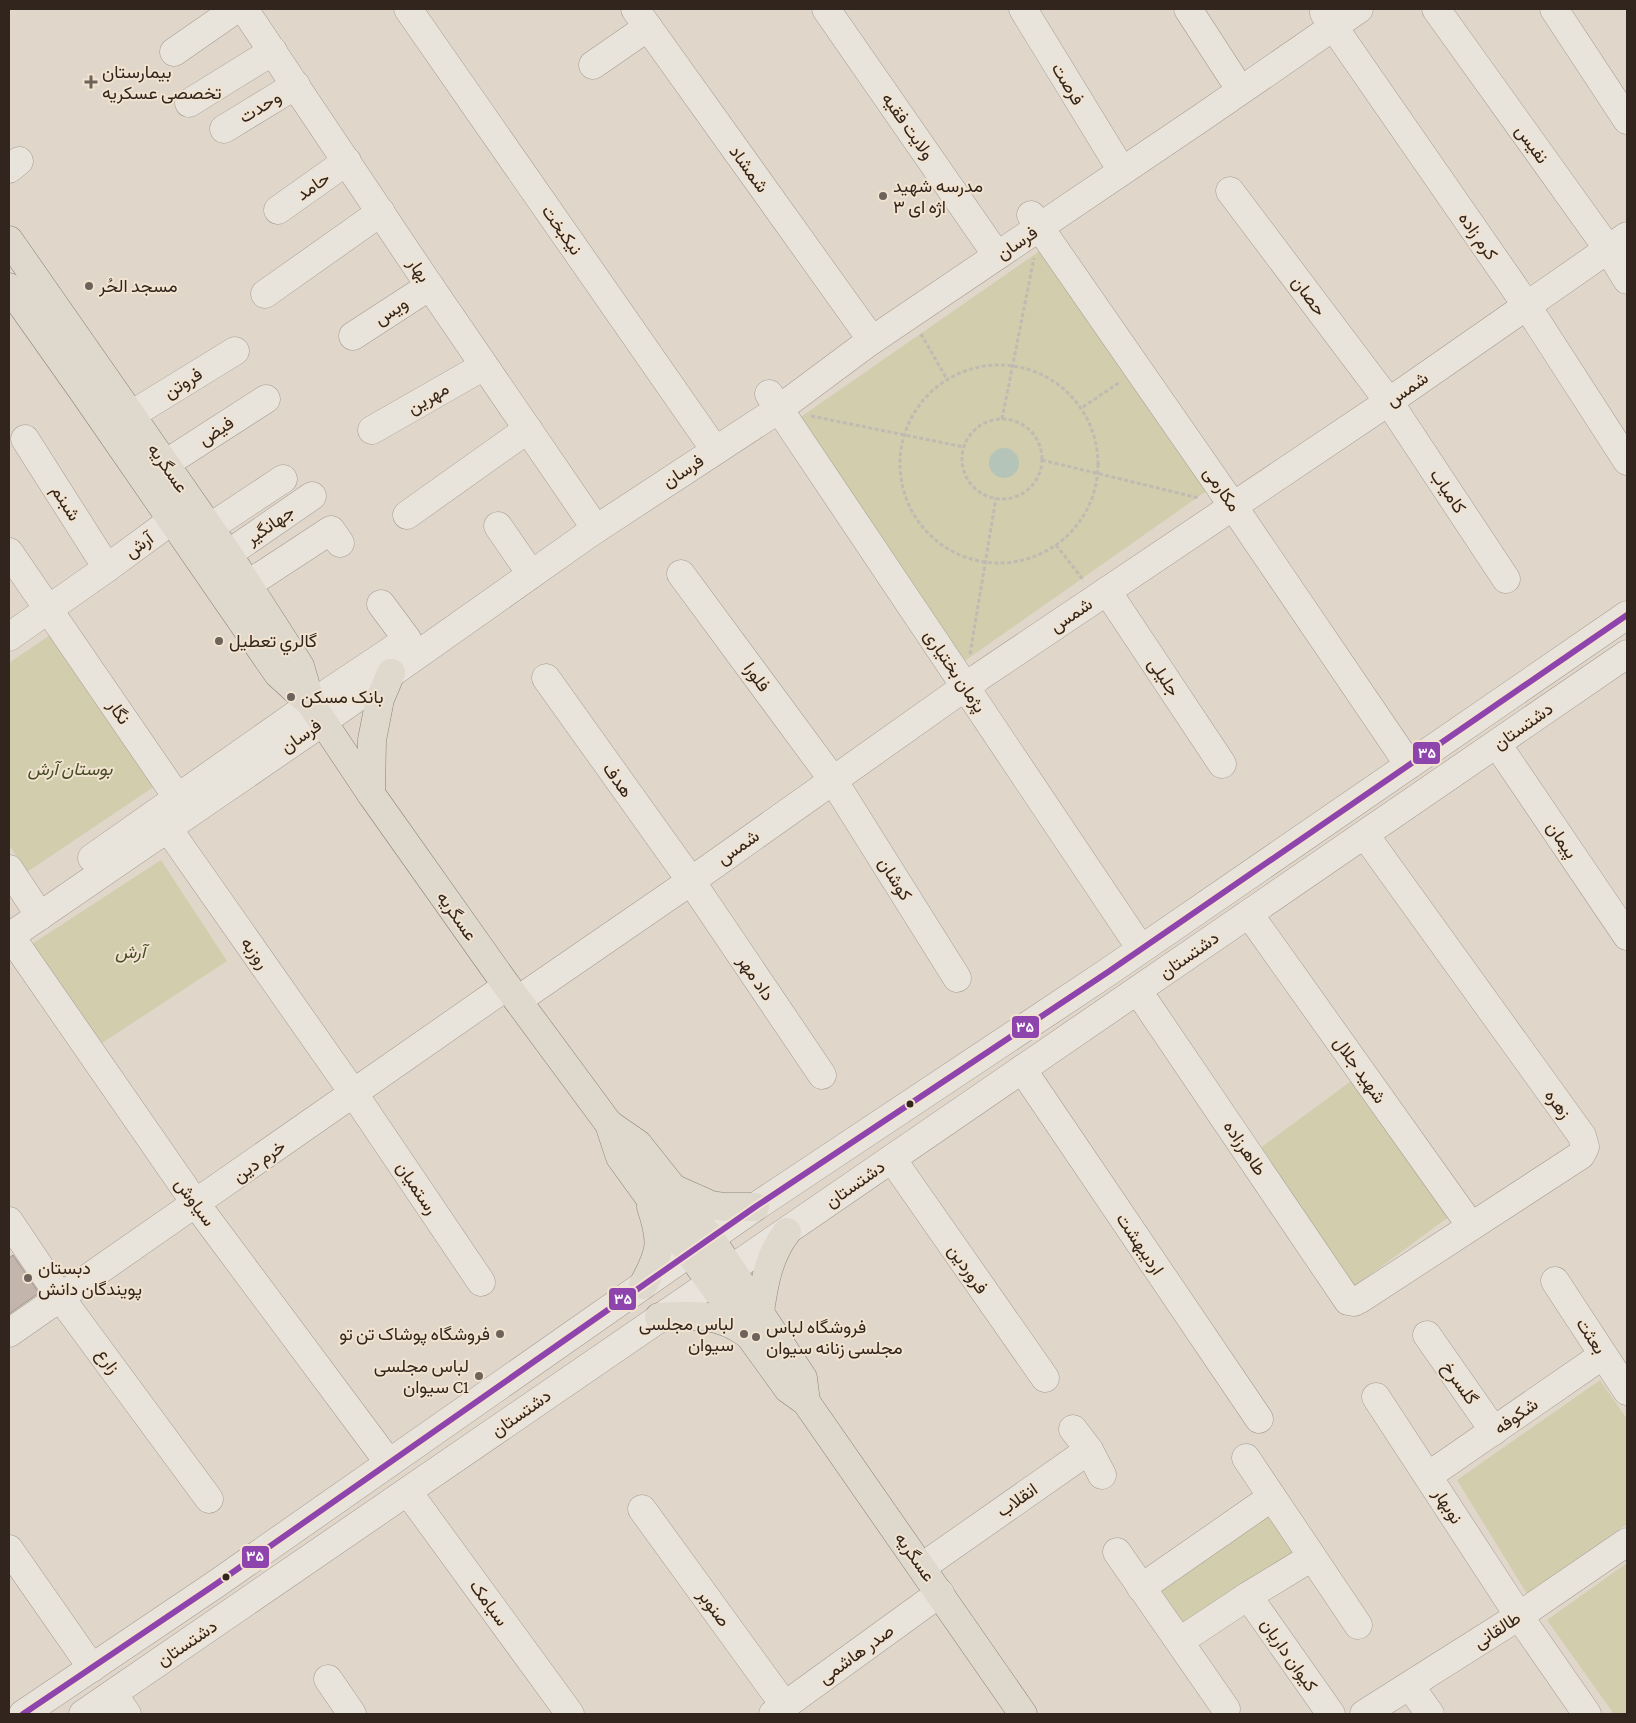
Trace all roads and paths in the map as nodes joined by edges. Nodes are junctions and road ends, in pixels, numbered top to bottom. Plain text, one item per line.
1 (236, 9) edge
2 (244, 9) edge
3 (408, 9) edge
4 (826, 9) edge
5 (1023, 9) edge
6 (1188, 9) edge
7 (1359, 9) edge
8 (1436, 9) edge
9 (1554, 9) edge
10 (1329, 16) edge
11 (641, 18) edge
12 (273, 51) junction
13 (174, 52) dead end
14 (593, 66) dead end
15 (1232, 77) junction
16 (296, 85) junction
17 (189, 103) dead end
18 (1627, 120) edge
19 (224, 129) dead end
20 (1114, 158) junction
21 (347, 162) junction
22 (1230, 191) dead end
23 (278, 210) dead end
24 (381, 212) junction
25 (1035, 221) junction
26 (9, 240) edge
27 (1618, 243) edge
28 (989, 244) junction
29 (1627, 280) edge
30 (430, 286) junction
31 (9, 288) edge
32 (265, 294) dead end
33 (1527, 306) junction
34 (864, 329) junction
35 (919, 331) dead end
36 (353, 336) dead end
37 (235, 351) dead end
38 (484, 366) junction
39 (1013, 366) junction
40 (1138, 370) junction
41 (948, 381) junction
42 (266, 399) dead end
43 (773, 401) junction
44 (1389, 402) junction
45 (1083, 407) junction
46 (131, 415) junction
47 (1002, 419) junction
48 (528, 429) junction
49 (372, 430) dead end
50 (905, 435) junction
51 (25, 438) dead end
52 (710, 444) junction
53 (964, 447) junction
54 (1042, 460) junction
55 (1627, 461) edge
56 (165, 464) junction
57 (1097, 474) junction
58 (283, 479) dead end
59 (312, 496) dead end
60 (996, 498) junction
61 (1234, 506) junction
62 (407, 515) dead end
63 (172, 521) junction
64 (592, 523) junction
65 (498, 526) dead end
66 (210, 528) junction
67 (340, 543) dead end
68 (1056, 545) junction
69 (9, 552) edge
70 (228, 554) junction
71 (985, 563) junction
72 (107, 568) junction
73 (526, 568) junction
74 (681, 574) dead end
75 (1506, 579) dead end
76 (247, 585) junction
77 (1102, 594) junction
78 (381, 604) dead end
79 (49, 609) junction
80 (1627, 615) edge
81 (9, 637) edge
82 (407, 639) junction
83 (1627, 654) edge
84 (391, 673) junction
85 (546, 678) dead end
86 (965, 686) junction
87 (1498, 704) junction
88 (317, 713) junction
89 (1508, 736) junction
90 (1222, 764) dead end
91 (1408, 766) junction
92 (833, 780) junction
93 (371, 794) junction
94 (173, 813) junction
95 (1365, 835) junction
96 (9, 869) edge
97 (690, 881) junction
98 (1249, 914) junction
99 (18, 923) edge
100 (1627, 936) edge
101 (1141, 949) junction
102 (958, 978) dead end
103 (1138, 991) junction
104 (513, 993) junction
105 (1022, 1069) junction
106 (822, 1075) dead end
107 (354, 1094) junction
108 (609, 1124) junction
109 (892, 1159) junction
110 (673, 1188) junction
111 (647, 1194) junction
112 (196, 1204) junction
113 (755, 1207) junction
114 (9, 1221) edge
115 (1471, 1226) junction
116 (787, 1232) junction
117 (700, 1246) junction
118 (721, 1275) junction
119 (1555, 1281) dead end
120 (481, 1282) dead end
121 (643, 1285) junction
122 (60, 1297) junction
123 (1354, 1302) joint
124 (660, 1317) junction
125 (755, 1324) junction
126 (9, 1333) edge
127 (1427, 1335) dead end
128 (1603, 1355) junction
129 (1045, 1378) dead end
130 (1627, 1392) edge
131 (1376, 1397) dead end
132 (1259, 1419) dead end
133 (1494, 1431) junction
134 (1246, 1458) dead end
135 (389, 1463) junction
136 (1102, 1475) dead end
137 (1428, 1476) junction
138 (408, 1492) junction
139 (1272, 1498) junction
140 (209, 1499) dead end
141 (642, 1509) dead end
142 (1627, 1542) edge
143 (9, 1549) edge
144 (1117, 1552) dead end
145 (1312, 1557) junction
146 (922, 1567) junction
147 (1141, 1588) junction
148 (940, 1593) junction
149 (1248, 1596) junction
150 (1519, 1616) junction
151 (1358, 1625) dead end
152 (1180, 1641) junction
153 (92, 1668) junction
154 (328, 1679) dead end
155 (1410, 1686) junction
156 (120, 1704) edge
157 (1226, 1709) dead end
158 (779, 1710) edge
159 (23, 1714) edge
160 (83, 1714) edge
161 (352, 1714) edge
162 (570, 1714) edge
163 (1023, 1714) edge
164 (1331, 1714) edge
165 (1364, 1714) edge
166 (1430, 1714) edge
167 (1588, 1714) edge

1 - 13 street
2 - 12 street, بهار
3 - 52 street, نیکبخت
4 - 28 street, ولایت فقیه
5 - 20 street, فرصت
6 - 15 street
7 - 10 street, فرسان
8 - 27 street, نفیس
9 - 18 street
10 - 15 street, فرسان
10 - 25 street, فرسان
10 - 33 street, کرم زاده
11 - 14 street
11 - 34 street, شمشاد
12 - 16 street, بهار
12 - 17 street
15 - 20 street, فرسان
16 - 19 street, وحدت
16 - 21 street, بهار
20 - 25 street, فرسان
21 - 23 street, حامد
21 - 24 street, بهار
22 - 44 street, حصان
24 - 30 street, بهار
24 - 32 street
25 - 28 street, فرسان
25 - 39 path
25 - 40 street, مکارمی
25 - 43 street, فرسان
26 - 46 main road, عسگریه
27 - 29 street, نفیس
27 - 33 street, شمس
28 - 34 street, فرسان
30 - 36 street, ویس
30 - 38 street, بهار
31 - 63 main road, عسگریه
33 - 44 street, شمس
33 - 55 street, کرم زاده
34 - 43 street, فرسان
35 - 41 path
37 - 46 street, فروتن
38 - 48 street, بهار
38 - 49 street, مهرین
39 - 41 path
39 - 45 path
39 - 47 path
40 - 45 path
40 - 61 street, مکارمی
41 - 50 path
42 - 56 street, فیض
43 - 50 path
43 - 52 street, فرسان
43 - 86 street, پژمان بختیاری
44 - 61 street, شمس
44 - 75 street, کامیاب
45 - 57 path
46 - 56 main road, عسگریه
47 - 53 path
47 - 54 path
48 - 62 street
48 - 64 street, بهار
50 - 53 path
50 - 71 path
51 - 72 street, شبنم
52 - 64 street, فرسان
53 - 60 path
54 - 57 path
54 - 60 path
56 - 66 main road, عسگریه
57 - 61 path
57 - 68 path
58 - 66 street
59 - 70 street, جهانگیر
60 - 71 path
61 - 77 street, شمس
61 - 91 street, مکارمی
63 - 72 street, آرش
63 - 88 main road, عسگریه
64 - 73 street, فرسان
65 - 73 street
66 - 70 main road, عسگریه
67 - 76 street
68 - 71 path
68 - 77 path
69 - 79 street, نگار
70 - 76 main road, عسگریه
71 - 86 path
72 - 79 street, آرش
73 - 82 street, فرسان
73 - 84 street, فرسان
74 - 92 street, فلورا
76 - 88 main road, عسگریه
77 - 86 street, شمس
77 - 90 street, جلیلی
78 - 82 street
79 - 81 street, آرش
79 - 94 street, نگار
80 - 87 street, دشتستان
82 - 88 street, فرسان
83 - 89 street, دشتستان
84 - 88 street, فرسان
84 - 93 main road
85 - 97 street, هدف
86 - 92 street, شمس
86 - 101 street, پژمان بختیاری
87 - 89 street, پیمان
87 - 91 street, دشتستان
88 - 93 main road, عسگریه
88 - 94 street, فرسان
89 - 95 street, دشتستان
89 - 100 street, پیمان
91 - 101 street, دشتستان
92 - 97 street, شمس
92 - 102 street, کوشان
93 - 104 main road, عسگریه
94 - 99 street, فرسان
94 - 107 street, روزبه
95 - 98 street, دشتستان
95 - 115 street, زهره
96 - 99 street, سیاوش
97 - 104 street, شمس
97 - 106 street, داد مهر
98 - 103 street, دشتستان
98 - 115 street, شهید جلال
99 - 112 street, سیاوش
101 - 113 street, دشتستان
103 - 105 street, دشتستان
103 - 123 street, طاهرزاده
104 - 107 street, خرم دین
104 - 108 main road, عسگریه
105 - 109 street, دشتستان
105 - 132 street, اردیبهشت
107 - 112 street, خرم دین
107 - 120 street, رستمیان
108 - 110 main road, عسگریه
108 - 111 main road, عسگریه
109 - 116 street, دشتستان
109 - 129 street, فروردین
110 - 113 main road
110 - 117 main road, عسگریه
111 - 117 main road, عسگریه
111 - 121 main road
112 - 122 street, خرم دین
112 - 135 street, سیاوش
113 - 117 street, دشتستان
114 - 122 street, زارع
115 - 123 street, زهره
116 - 118 street, دشتستان
116 - 125 main road
117 - 118 main road, عسگریه
117 - 121 street, دشتستان
118 - 124 street, دشتستان
118 - 125 main road, عسگریه
119 - 128 street, بعثت
121 - 135 street, دشتستان
122 - 126 street, خرم دین
122 - 140 street, زارع
124 - 125 main road
124 - 138 street, دشتستان
125 - 146 main road, عسگریه
127 - 133 street, گلسرخ
128 - 130 street, بعثت
128 - 133 street, شکوفه
131 - 137 street, نوبهار
133 - 137 street, شکوفه
134 - 139 street
135 - 153 street, دشتستان
136 - 146 street, انقلاب
137 - 150 street, نوبهار
138 - 156 street, دشتستان
138 - 162 street, سیامک
139 - 145 street
139 - 147 street
141 - 158 street, صنوبر
142 - 150 street, طالقانی
143 - 153 street
144 - 147 street
145 - 149 street
145 - 151 street
146 - 148 main road, عسگریه
147 - 152 street
148 - 158 street, صدر هاشمی
148 - 163 main road, عسگریه
149 - 152 street
149 - 164 street, کیوان داریان
150 - 155 street, طالقانی
150 - 167 street, نوبهار
152 - 157 street
153 - 159 street, دشتستان
154 - 161 street
155 - 165 street, طالقانی
155 - 166 street
156 - 160 street, دشتستان

